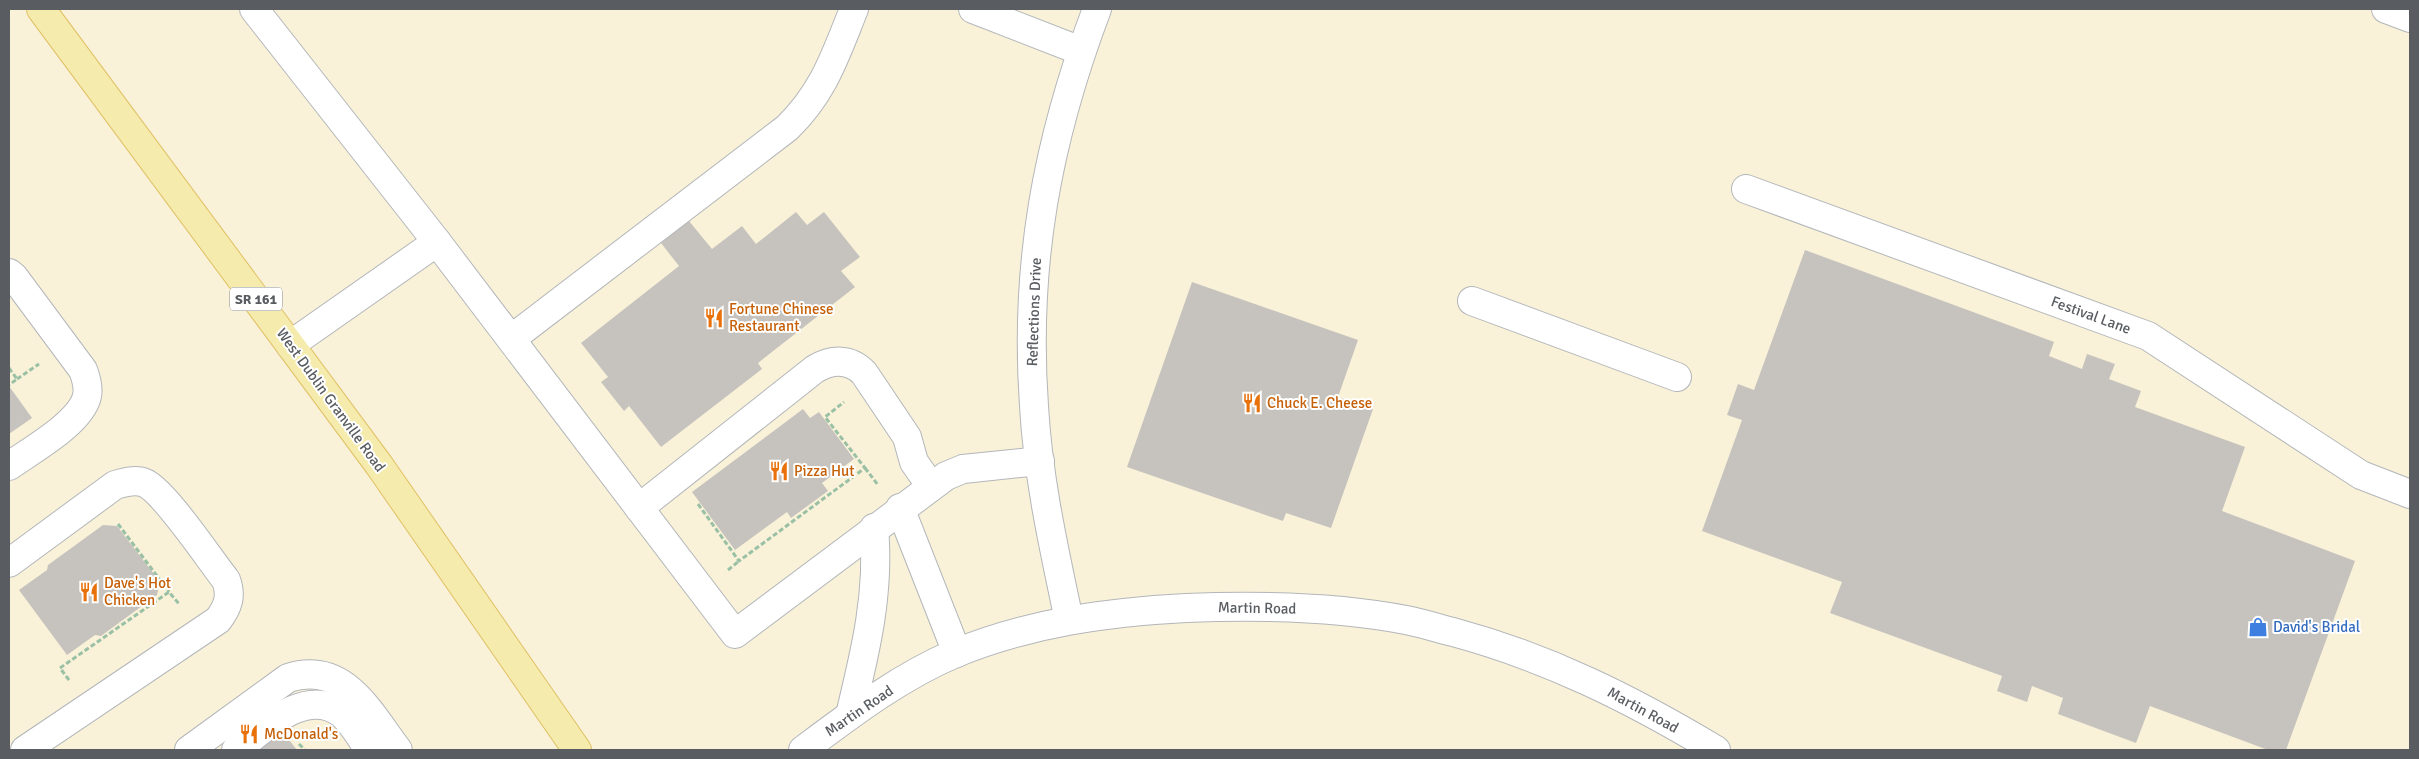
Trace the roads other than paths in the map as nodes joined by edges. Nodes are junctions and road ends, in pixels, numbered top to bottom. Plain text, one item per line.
1 (41, 9) edge
2 (254, 9) edge
3 (854, 9) edge
4 (973, 9) edge
5 (1097, 9) edge
6 (2386, 9) edge
7 (2410, 18) edge
8 (1081, 51) junction
9 (1746, 189) dead end
10 (437, 242) junction
11 (9, 273) edge
12 (1472, 301) dead end
13 (511, 339) junction
14 (290, 345) junction
15 (1677, 377) dead end
16 (1040, 461) junction
17 (9, 466) edge
18 (930, 485) junction
19 (2410, 494) edge
20 (639, 508) junction
21 (900, 508) junction
22 (874, 528) junction
23 (9, 562) edge
24 (1069, 620) junction
25 (957, 653) junction
26 (850, 715) junction
27 (25, 750) edge
28 (188, 750) edge
29 (236, 750) edge
30 (369, 750) edge
31 (398, 750) edge
32 (577, 750) edge
33 (803, 750) edge
34 (1716, 750) edge

1 - 14 main road, West Dublin Granville Road / SR 161
2 - 10 street
3 - 13 street
4 - 8 street
5 - 8 street, Reflections Drive
6 - 7 street
8 - 16 street, Reflections Drive
9 - 19 street, Festival Lane
10 - 13 street
10 - 14 street
11 - 17 street
12 - 15 street
13 - 20 street
14 - 32 main road, West Dublin Granville Road / SR 161
16 - 18 street
16 - 24 street, Reflections Drive
18 - 20 street
18 - 21 street
20 - 22 street
21 - 22 street
21 - 25 street
22 - 26 street
23 - 27 street
24 - 25 street, Martin Road
24 - 34 street, Martin Road
25 - 26 street, Martin Road
26 - 33 street, Martin Road
28 - 31 street
29 - 30 street

